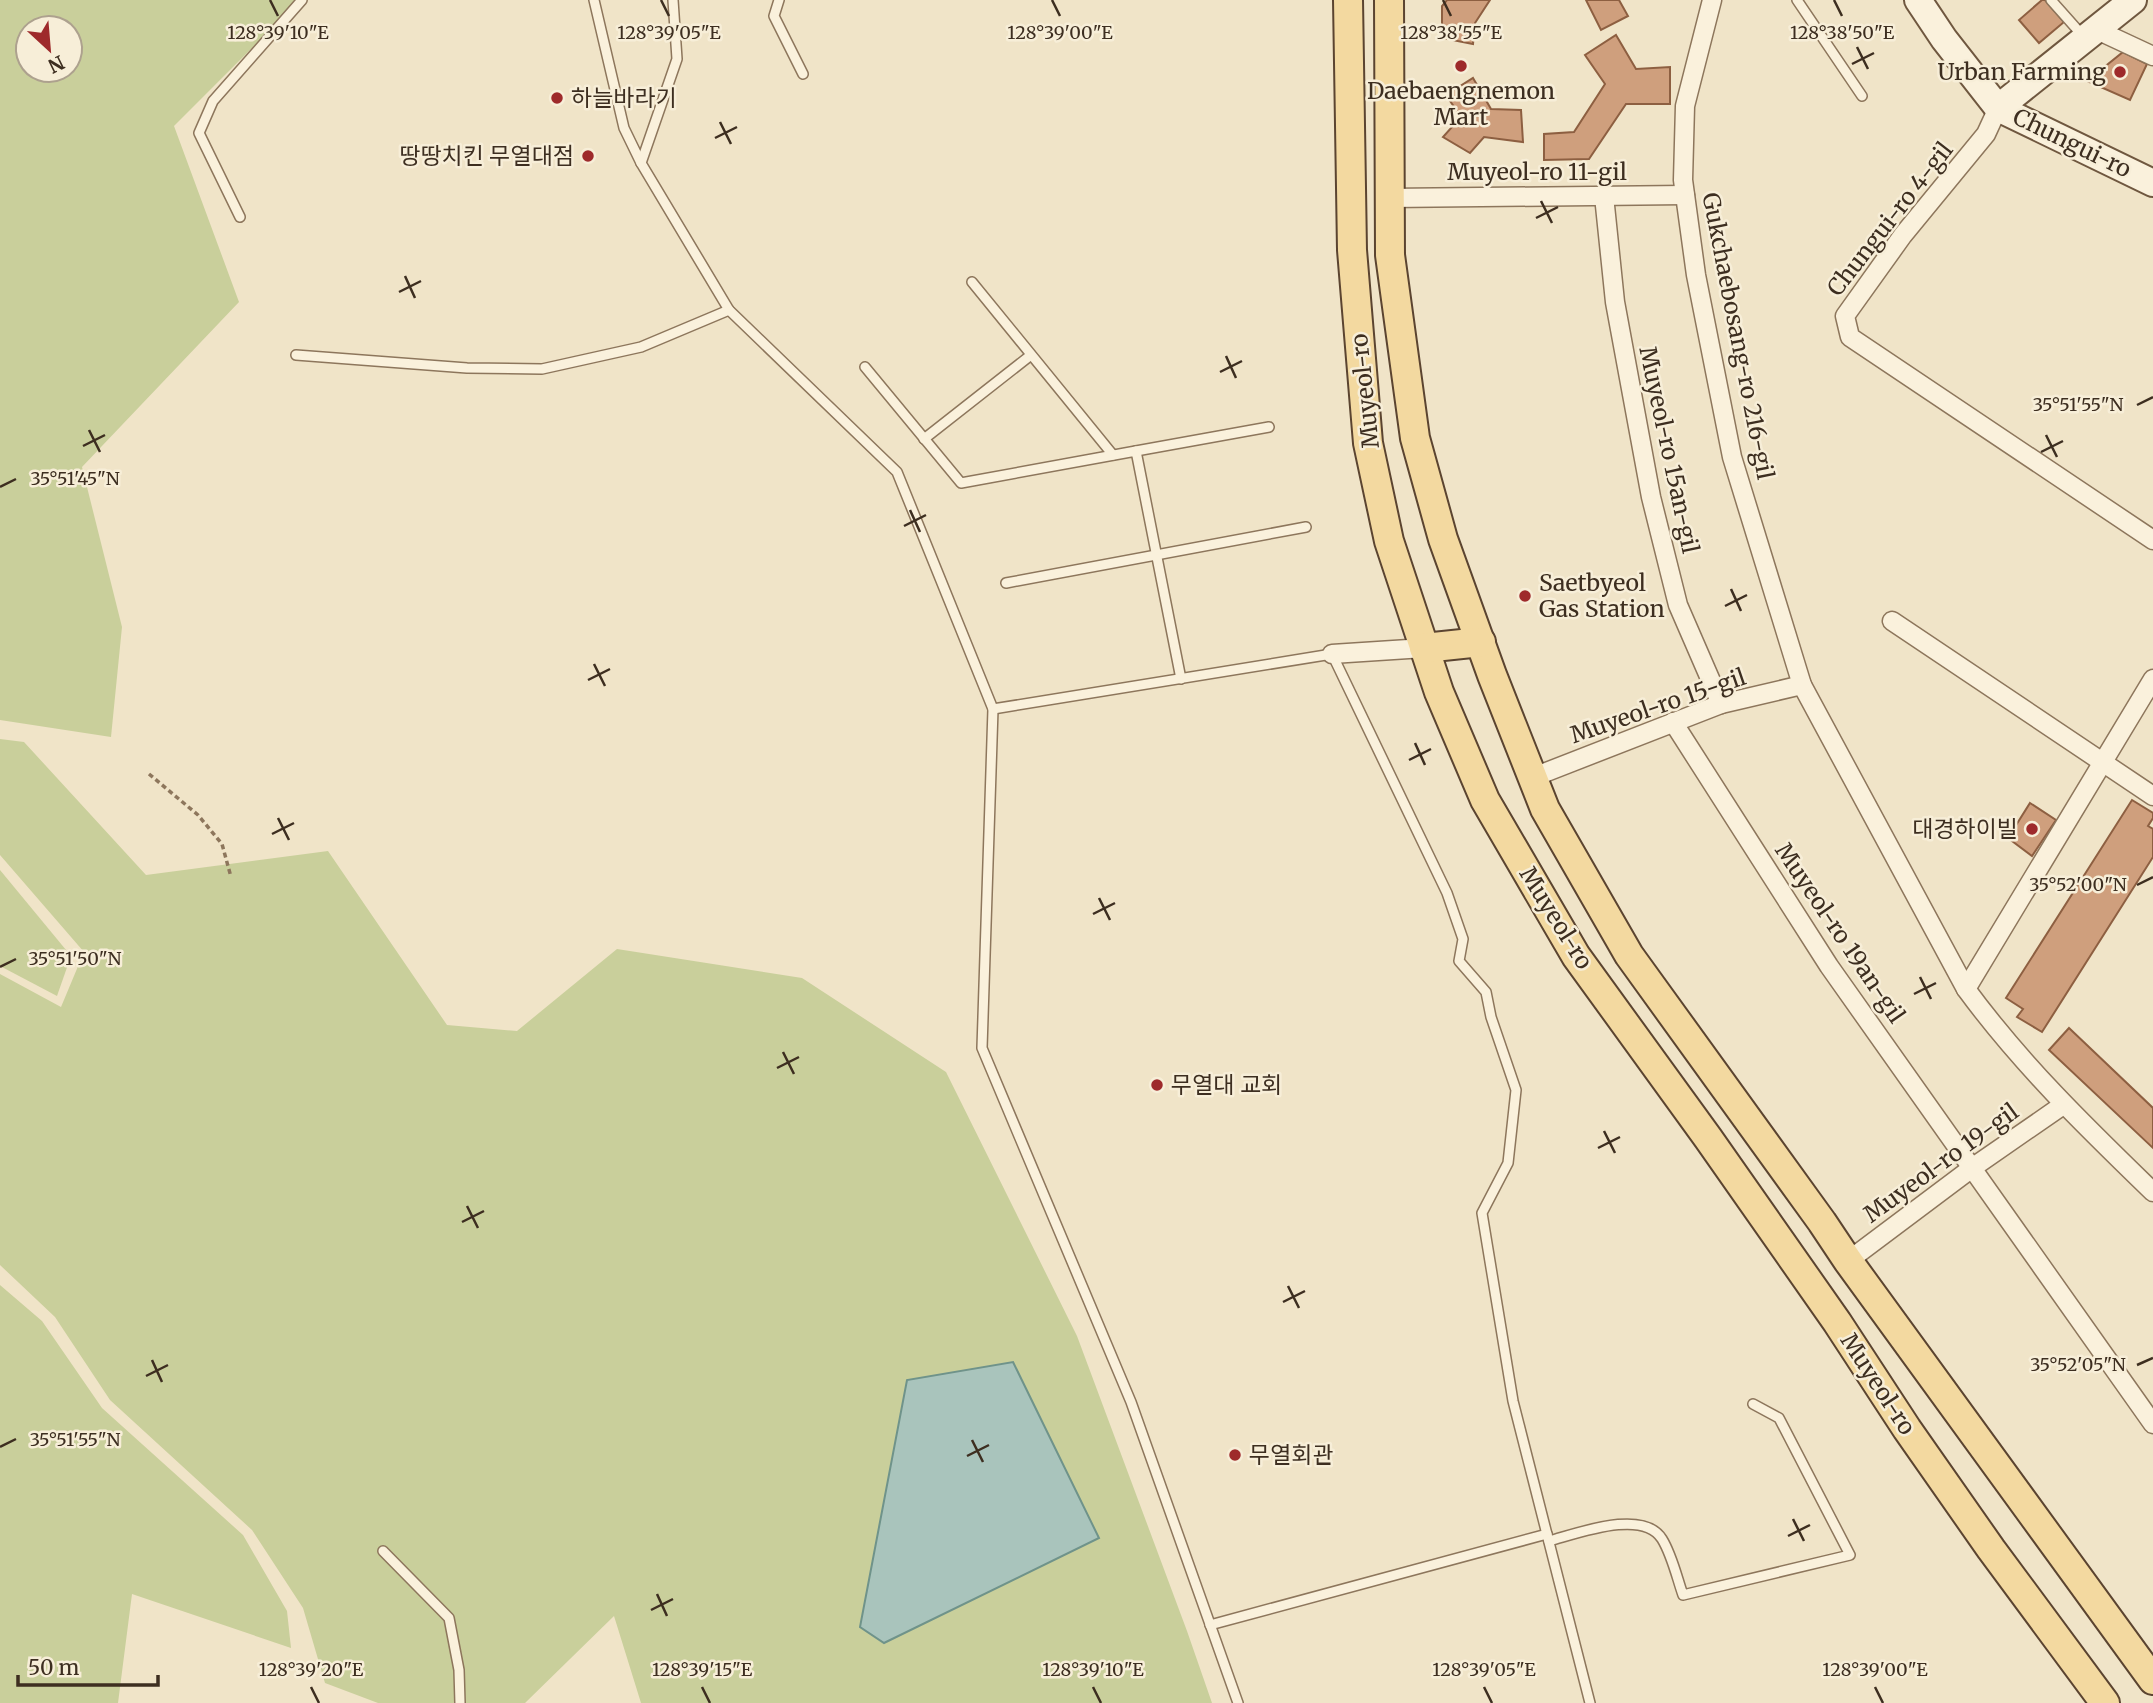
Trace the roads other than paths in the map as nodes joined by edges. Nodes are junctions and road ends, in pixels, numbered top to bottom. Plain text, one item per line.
1 (302, 0) edge
2 (594, 0) edge
3 (673, 0) edge
4 (779, 0) edge
5 (1348, 0) edge
6 (1389, 0) edge
7 (1712, 0) edge
8 (1797, 0) edge
9 (1918, 0) edge
10 (2051, 0) edge
11 (2133, 0) edge
12 (2090, 33) junction
13 (2153, 56) edge
14 (803, 74) dead end
15 (1862, 96) dead end
16 (1998, 108) junction
17 (641, 163) junction
18 (2153, 183) edge
19 (1685, 195) junction
20 (1604, 196) junction
21 (1390, 198) junction
22 (240, 216) dead end
23 (972, 282) dead end
24 (729, 310) junction
25 (296, 355) dead end
26 (1031, 355) junction
27 (865, 367) dead end
28 (1269, 426) dead end
29 (924, 439) junction
30 (1136, 451) junction
31 (1113, 455) junction
32 (1306, 527) dead end
33 (2153, 540) edge
34 (1157, 555) junction
35 (1006, 583) dead end
36 (1892, 621) dead end
37 (1481, 642) junction
38 (1424, 648) junction
39 (1332, 654) junction
40 (1181, 679) junction
41 (2153, 679) edge
42 (1802, 685) junction
43 (1721, 704) junction
44 (993, 709) junction
45 (1673, 722) junction
46 (2101, 763) junction
47 (1531, 778) junction
48 (2153, 796) edge
49 (1966, 989) junction
50 (2063, 1105) junction
51 (1972, 1168) junction
52 (2153, 1192) edge
53 (1847, 1261) junction
54 (1753, 1404) dead end
55 (2153, 1424) edge
56 (1548, 1537) junction
57 (383, 1551) dead end
58 (1210, 1625) junction
59 (2153, 1680) edge
60 (460, 1703) edge
61 (1238, 1703) edge
62 (1590, 1703) edge
63 (2105, 1703) edge

1 - 22 lane
2 - 17 lane
3 - 17 lane
4 - 14 lane
5 - 38 main road, Muyeol-ro
6 - 21 main road, Muyeol-ro
7 - 19 street, Gukchaebosang-ro 216-gil
8 - 15 lane
9 - 16 street, Chungui-ro
10 - 12 lane
11 - 12 street
12 - 13 street
12 - 16 street
16 - 18 street, Chungui-ro
16 - 33 street, Chungui-ro 4-gil
17 - 24 lane
19 - 20 street, Muyeol-ro 11-gil
19 - 42 street, Gukchaebosang-ro 216-gil
20 - 21 street, Muyeol-ro 11-gil
20 - 43 street, Muyeol-ro 15an-gil
21 - 37 main road, Muyeol-ro
23 - 26 lane
24 - 25 lane
24 - 44 lane
26 - 29 lane
26 - 31 lane
27 - 29 lane
28 - 30 lane
29 - 31 lane
30 - 31 lane
30 - 34 lane
32 - 34 lane
34 - 35 lane
34 - 40 lane
36 - 46 street
37 - 38 main road
37 - 47 main road, Muyeol-ro
38 - 39 street
38 - 63 main road, Muyeol-ro
39 - 40 lane
39 - 56 lane
40 - 44 lane
41 - 46 street
42 - 43 street, Muyeol-ro 15-gil
42 - 49 street, Gukchaebosang-ro 216-gil
43 - 45 street, Muyeol-ro 15-gil
44 - 58 lane
45 - 47 street, Muyeol-ro 15-gil
45 - 51 street, Muyeol-ro 19an-gil
46 - 48 street
46 - 49 street
47 - 53 main road, Muyeol-ro
49 - 50 street, Gukchaebosang-ro 216-gil
50 - 51 street, Muyeol-ro 19-gil
50 - 52 street, Gukchaebosang-ro 216-gil
51 - 53 street, Muyeol-ro 19-gil
51 - 55 street, Muyeol-ro 19an-gil
53 - 59 main road, Muyeol-ro
54 - 56 lane
56 - 58 lane
56 - 62 lane
57 - 60 lane
58 - 61 lane

